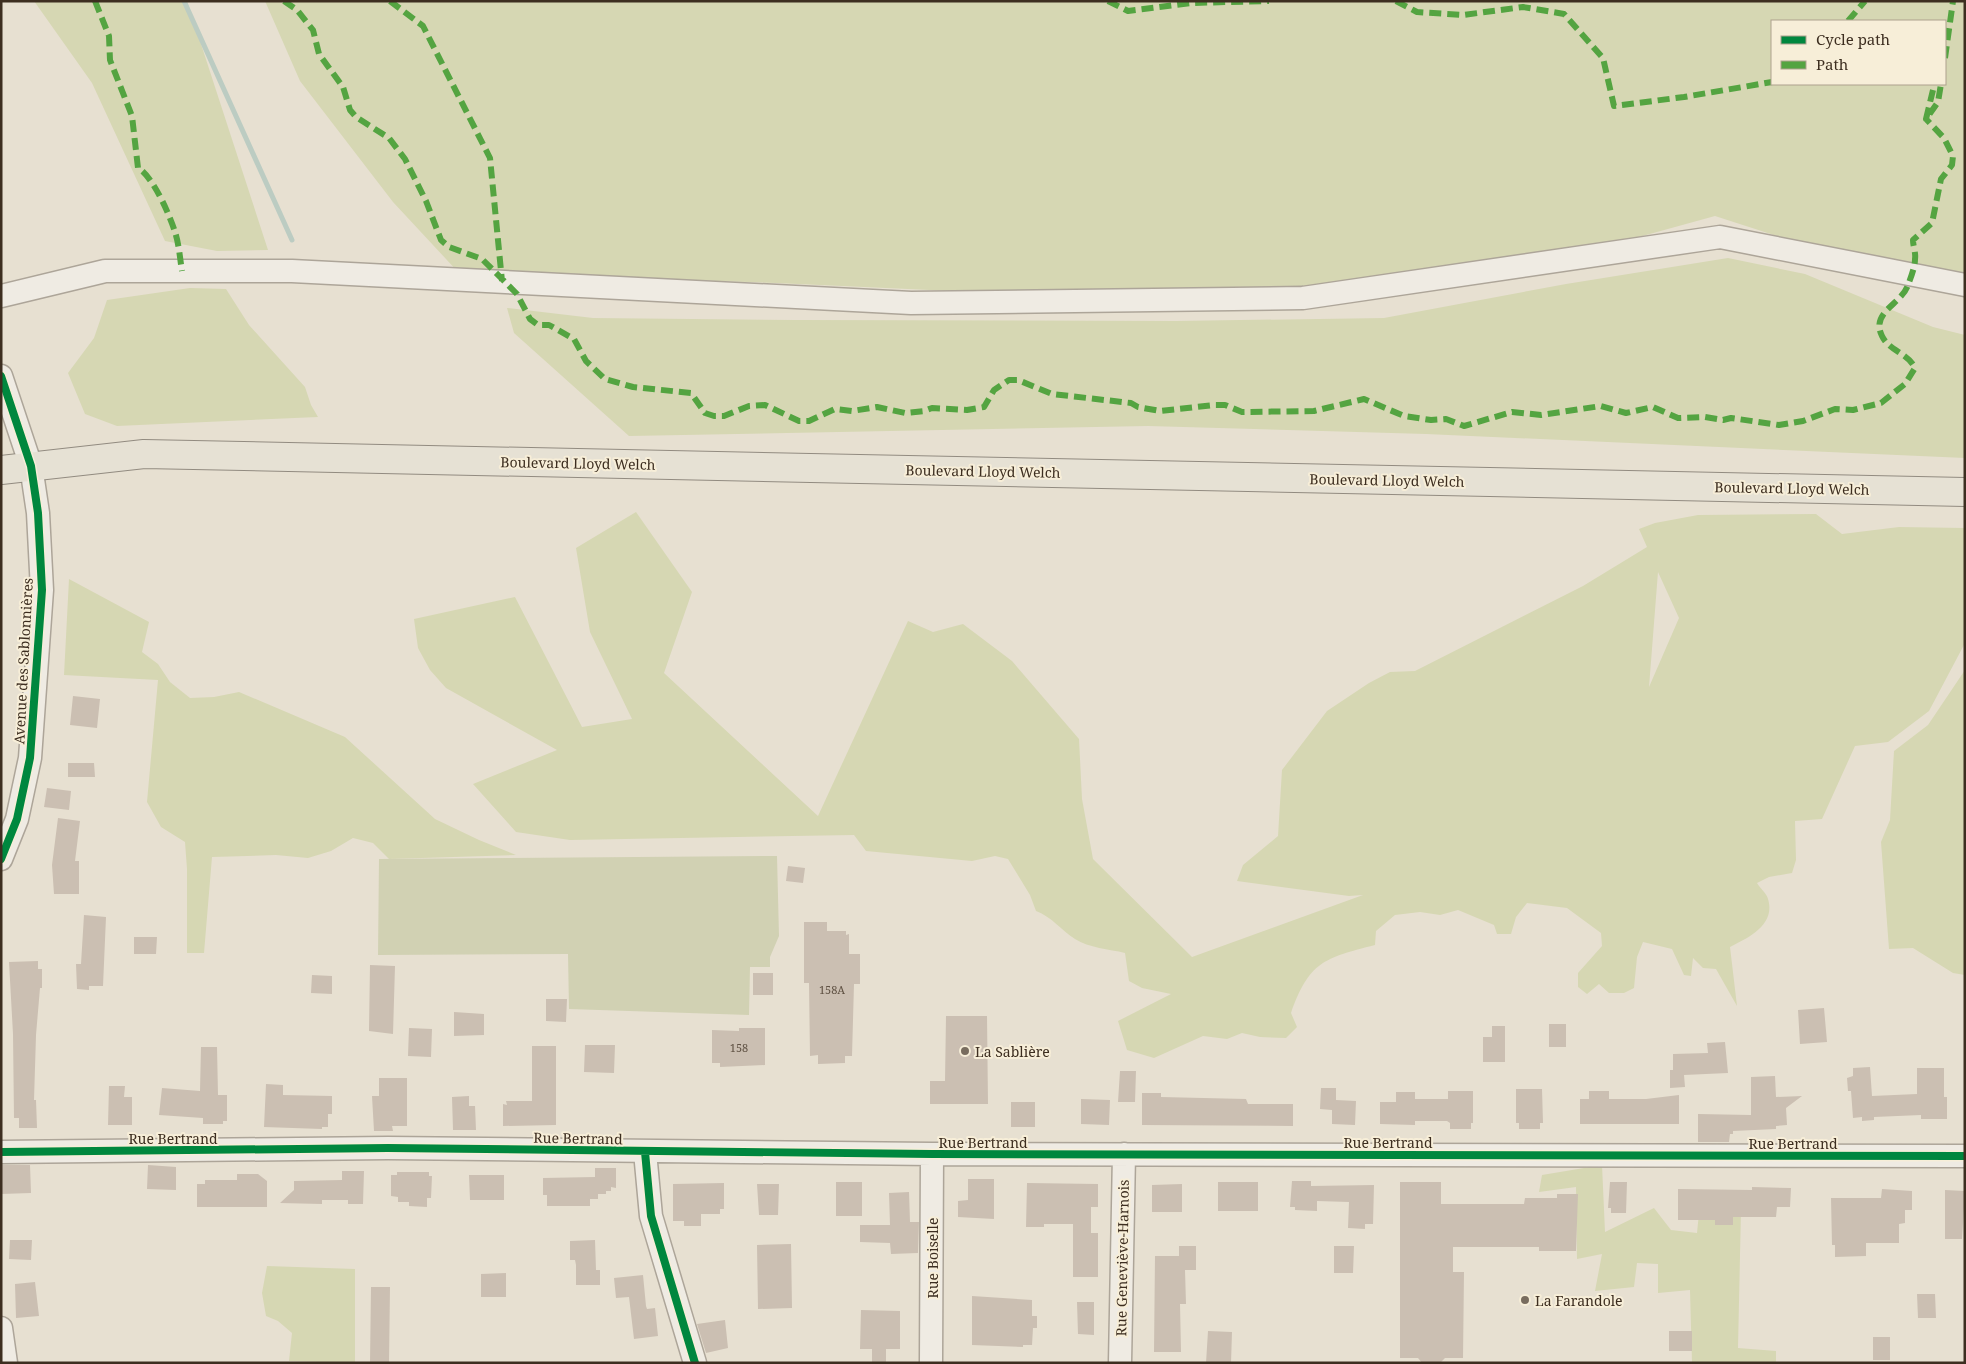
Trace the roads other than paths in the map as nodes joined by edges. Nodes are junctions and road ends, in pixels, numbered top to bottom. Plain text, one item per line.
1 (1965, 284) edge
2 (1, 296) edge
3 (1, 376) edge
4 (30, 466) junction
5 (1, 470) edge
6 (1965, 492) edge
7 (1, 859) edge
8 (1, 1152) edge
9 (645, 1152) junction
10 (932, 1154) junction
11 (1124, 1154) junction
12 (1965, 1156) edge
13 (1, 1328) edge
14 (6, 1363) edge
15 (695, 1363) edge
16 (931, 1363) edge
17 (1120, 1363) edge

1 - 2 street
3 - 4 street, Avenue des Sablonnières
4 - 5 main road, Boulevard Lloyd Welch
4 - 6 main road, Boulevard Lloyd Welch
4 - 7 street, Avenue des Sablonnières
8 - 9 street, Rue Bertrand
9 - 10 street, Rue Bertrand
9 - 15 street
10 - 11 street, Rue Bertrand
10 - 16 street, Rue Boiselle
11 - 12 street, Rue Bertrand
11 - 17 street, Rue Geneviève-Harnois
13 - 14 street

